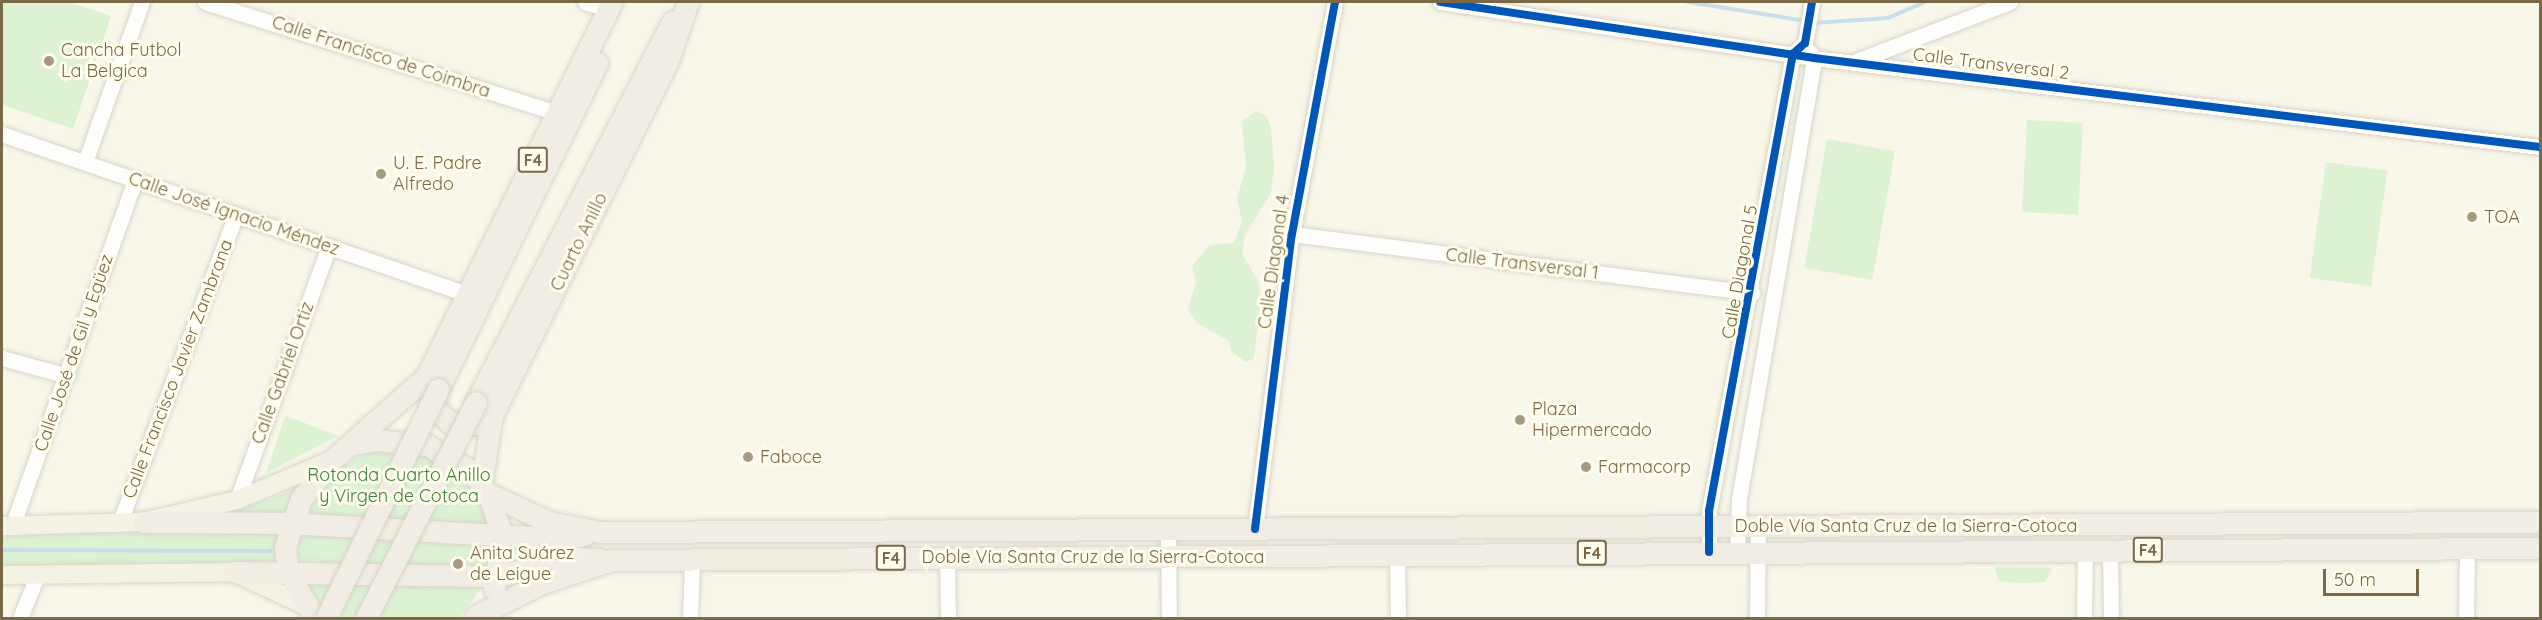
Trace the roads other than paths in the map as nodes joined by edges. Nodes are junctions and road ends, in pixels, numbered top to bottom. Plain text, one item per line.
1 (142, 2) edge
2 (205, 2) edge
3 (585, 2) edge
4 (687, 2) edge
5 (1335, 2) edge
6 (1440, 2) edge
7 (2010, 2) edge
8 (613, 4) edge
9 (1811, 5) edge
10 (1805, 41) junction
11 (1793, 54) junction
12 (1814, 58) junction
13 (1854, 62) junction
14 (556, 113) junction
15 (2, 137) edge
16 (2541, 147) edge
17 (85, 162) junction
18 (135, 179) junction
19 (236, 215) junction
20 (1292, 234) junction
21 (329, 246) junction
22 (1752, 293) junction
23 (467, 294) junction
24 (2, 358) edge
25 (68, 376) junction
26 (432, 382) junction
27 (484, 409) junction
28 (351, 445) junction
29 (332, 460) junction
30 (484, 489) junction
31 (237, 500) junction
32 (143, 522) junction
33 (2541, 522) edge
34 (289, 523) junction
35 (119, 524) junction
36 (7, 527) edge
37 (1758, 527) junction
38 (1708, 528) junction
39 (1736, 528) junction
40 (1168, 529) junction
41 (1255, 529) junction
42 (600, 532) junction
43 (502, 536) junction
44 (2467, 548) junction
45 (2541, 548) edge
46 (2085, 550) junction
47 (2110, 550) junction
48 (1708, 552) junction
49 (1746, 552) junction
50 (1397, 554) junction
51 (1169, 556) junction
52 (946, 558) junction
53 (612, 560) junction
54 (692, 560) junction
55 (234, 572) junction
56 (288, 572) junction
57 (2, 575) edge
58 (37, 576) junction
59 (499, 576) junction
60 (313, 615) edge
61 (475, 617) edge
62 (20, 618) edge
63 (366, 618) edge
64 (690, 618) edge
65 (948, 618) edge
66 (1170, 618) edge
67 (1398, 618) edge
68 (1757, 618) edge
69 (2084, 618) edge
70 (2111, 618) edge
71 (2466, 618) edge

1 - 17 street
2 - 14 street, Calle Francisco de Coimbra
3 - 8 street
4 - 27 highway
5 - 20 street, Calle Diagonal 4
6 - 11 street, Calle Transversal 2
7 - 13 street
8 - 14 highway, F4
8 - 26 highway
9 - 10 street
10 - 11 street
10 - 12 street
11 - 12 street, Calle Transversal 2
11 - 22 street, Calle Diagonal 5
12 - 13 street, Calle Transversal 2
12 - 39 street, Calle Diagonal 5
13 - 16 street, Calle Transversal 2
14 - 23 highway, F4
15 - 17 street, Calle José Ignacio Méndez
17 - 18 street, Calle José Ignacio Méndez
18 - 19 street, Calle José Ignacio Méndez
18 - 25 street, Calle José de Gil y Egüez
19 - 21 street, Calle José Ignacio Méndez
19 - 35 street, Calle Francisco Javier Zambrana
20 - 22 street, Calle Transversal 1
20 - 41 street, Calle Diagonal 4
21 - 23 street, Calle José Ignacio Méndez
21 - 31 street, Calle Gabriel Ortiz
22 - 38 street, Calle Diagonal 5
23 - 26 highway, F4
24 - 25 street
25 - 36 street, Calle José de Gil y Egüez
26 - 27 highway
26 - 28 highway, F4
26 - 60 highway, bridge
27 - 30 highway, F4
27 - 63 highway, bridge
28 - 29 highway, F4
28 - 30 highway, F4
29 - 31 main road
29 - 34 highway, F4
30 - 42 highway, Doble Vía Santa Cruz de la Sierra-Cotoca / F4
30 - 43 highway, F4
31 - 32 main road
32 - 34 highway
32 - 35 main road
33 - 37 highway, Doble Vía Santa Cruz de la Sierra-Cotoca / F4
34 - 43 highway
34 - 56 highway, F4
35 - 36 main road
37 - 39 highway, Doble Vía Santa Cruz de la Sierra-Cotoca / F4
37 - 49 street
38 - 39 highway, Doble Vía Santa Cruz de la Sierra-Cotoca / F4
38 - 41 highway, Doble Vía Santa Cruz de la Sierra-Cotoca / F4
38 - 48 street, Calle Diagonal 5
39 - 49 street, Calle Diagonal 5
40 - 41 highway, Doble Vía Santa Cruz de la Sierra-Cotoca / F4
40 - 42 highway, Doble Vía Santa Cruz de la Sierra-Cotoca / F4
40 - 51 street
42 - 43 highway
43 - 59 highway, F4
44 - 45 highway, Doble Vía Santa Cruz de la Sierra-Cotoca / F4
44 - 47 highway, Doble Vía Santa Cruz de la Sierra-Cotoca / F4
44 - 71 street
46 - 47 highway, Doble Vía Santa Cruz de la Sierra-Cotoca / F4
46 - 49 highway, Doble Vía Santa Cruz de la Sierra-Cotoca / F4
46 - 69 street
47 - 70 street
48 - 49 highway, Doble Vía Santa Cruz de la Sierra-Cotoca / F4
48 - 50 highway, Doble Vía Santa Cruz de la Sierra-Cotoca / F4
49 - 68 street
50 - 51 highway, Doble Vía Santa Cruz de la Sierra-Cotoca / F4
50 - 67 street
51 - 52 highway, Doble Vía Santa Cruz de la Sierra-Cotoca / F4
51 - 66 street
52 - 54 highway, Doble Vía Santa Cruz de la Sierra-Cotoca / F4
52 - 65 street
53 - 54 highway, Doble Vía Santa Cruz de la Sierra-Cotoca / F4
53 - 59 highway
53 - 61 highway, Doble Vía Santa Cruz de la Sierra-Cotoca / F4
54 - 64 street
55 - 56 highway
55 - 58 main road
55 - 60 main road
56 - 59 highway
56 - 60 highway, F4
57 - 58 main road
58 - 62 street
59 - 61 highway, F4

